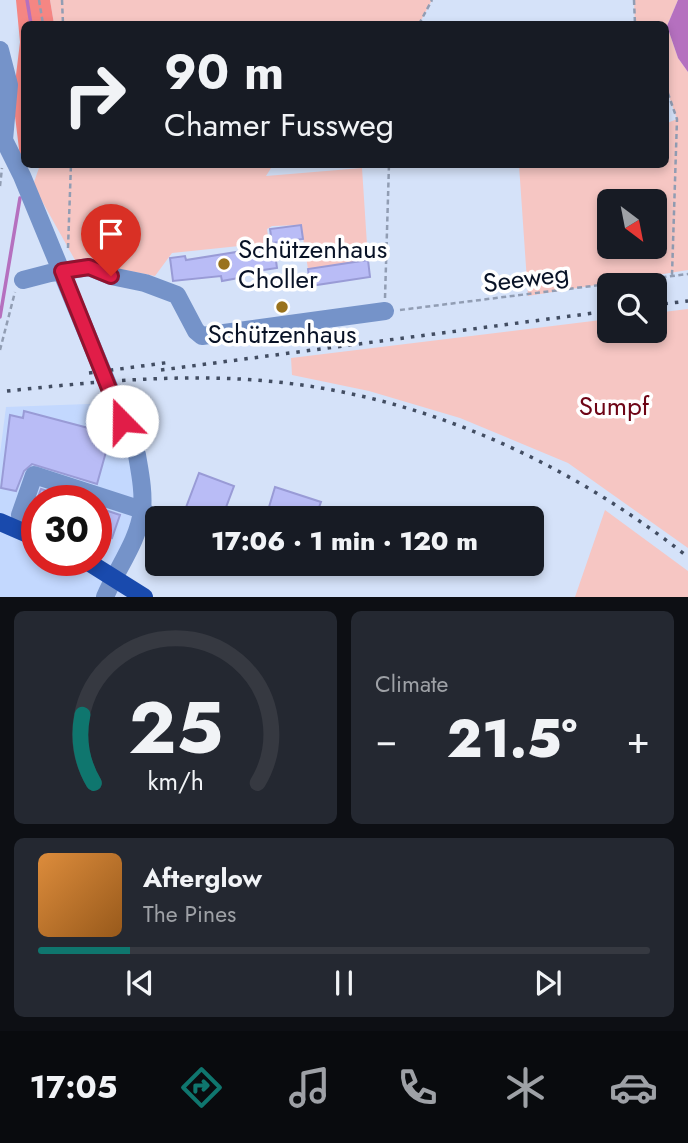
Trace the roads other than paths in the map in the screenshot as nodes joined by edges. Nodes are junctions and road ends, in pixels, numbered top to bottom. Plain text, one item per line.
1 (0, 50) edge
2 (62, 271) junction
3 (23, 280) road end
4 (385, 311) road end
5 (142, 510) junction
6 (145, 512) edge
7 (20, 515) dead end
8 (0, 522) edge
9 (21, 531) edge
10 (114, 576) junction
11 (105, 597) edge
12 (144, 597) edge

1 - 2 street
2 - 3 street
2 - 4 street
2 - 5 street
5 - 6 street
5 - 7 street
5 - 10 street
8 - 9 main road
10 - 11 street
10 - 12 main road

